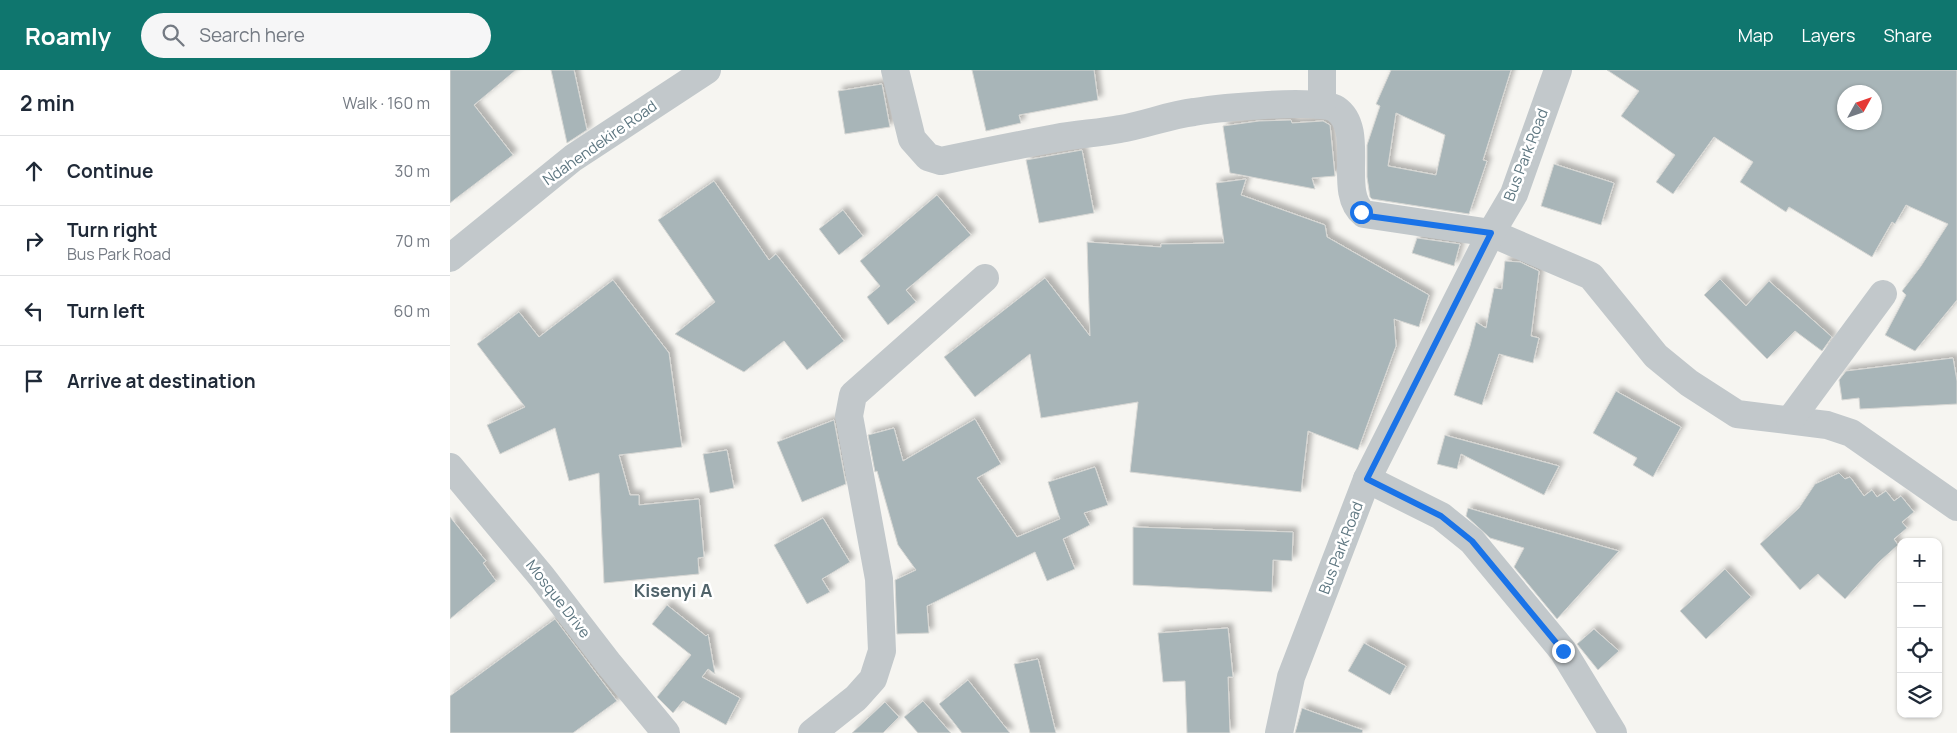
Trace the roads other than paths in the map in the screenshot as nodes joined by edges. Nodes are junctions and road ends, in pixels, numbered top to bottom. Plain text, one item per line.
1 (707, 70) edge
2 (895, 70) edge
3 (1322, 70) edge
4 (1558, 70) edge
5 (1322, 104) junction
6 (1491, 233) junction
7 (450, 258) edge
8 (985, 278) dead end
9 (1882, 294) dead end
10 (1790, 420) junction
11 (450, 467) edge
12 (1367, 479) junction
13 (1957, 507) edge
14 (666, 733) edge
15 (812, 733) edge
16 (1279, 733) edge
17 (1613, 733) edge

1 - 7 street, Ndahendekire Road
2 - 5 street
3 - 5 street
4 - 6 street, Bus Park Road
5 - 6 street
6 - 10 street
6 - 12 street, Bus Park Road
8 - 15 street
9 - 10 street
10 - 13 street
11 - 14 street, Mosque Drive
12 - 16 street, Bus Park Road
12 - 17 street

